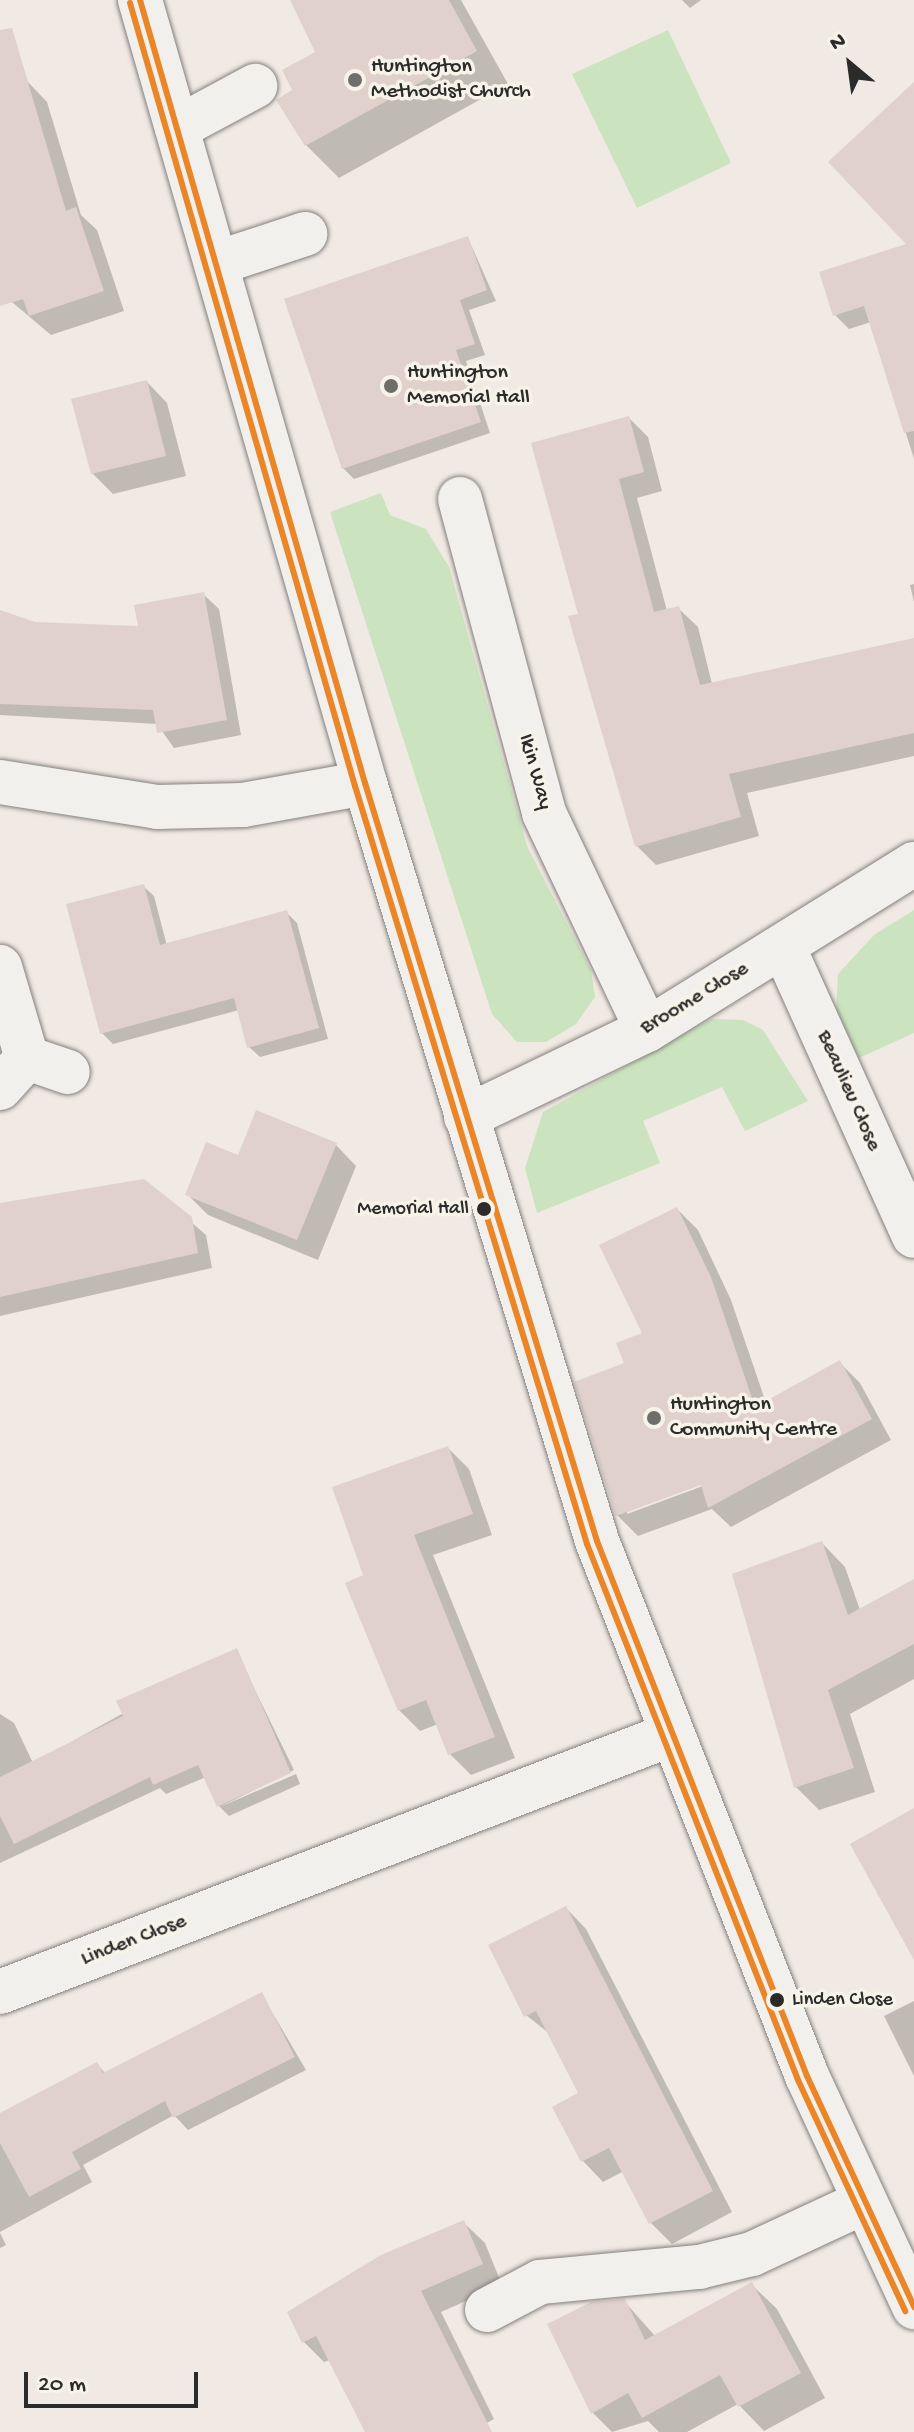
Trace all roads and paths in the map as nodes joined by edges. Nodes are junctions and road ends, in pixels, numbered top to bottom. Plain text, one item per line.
1 (140, 0) edge
2 (255, 86) dead end
3 (177, 128) junction
4 (305, 234) dead end
5 (217, 263) junction
6 (460, 499) dead end
7 (0, 782) edge
8 (365, 783) junction
9 (914, 864) edge
10 (783, 946) junction
11 (0, 967) edge
12 (647, 1030) junction
13 (68, 1072) dead end
14 (13, 1073) edge
15 (466, 1117) junction
16 (914, 1236) edge
17 (672, 1734) junction
18 (0, 1992) edge
19 (862, 2203) junction
20 (914, 2307) edge
21 (487, 2310) dead end

1 - 3 street
2 - 3 street
3 - 5 street
4 - 5 street
5 - 8 street
6 - 12 street, Ikin Way
7 - 8 street
8 - 15 street
9 - 10 street, Broome Close
10 - 12 street, Broome Close
10 - 16 street, Beaulieu Close
11 - 14 street
12 - 15 street, Broome Close
13 - 14 street
15 - 17 street
17 - 18 street, Linden Close
17 - 19 street
19 - 20 street
19 - 21 street

